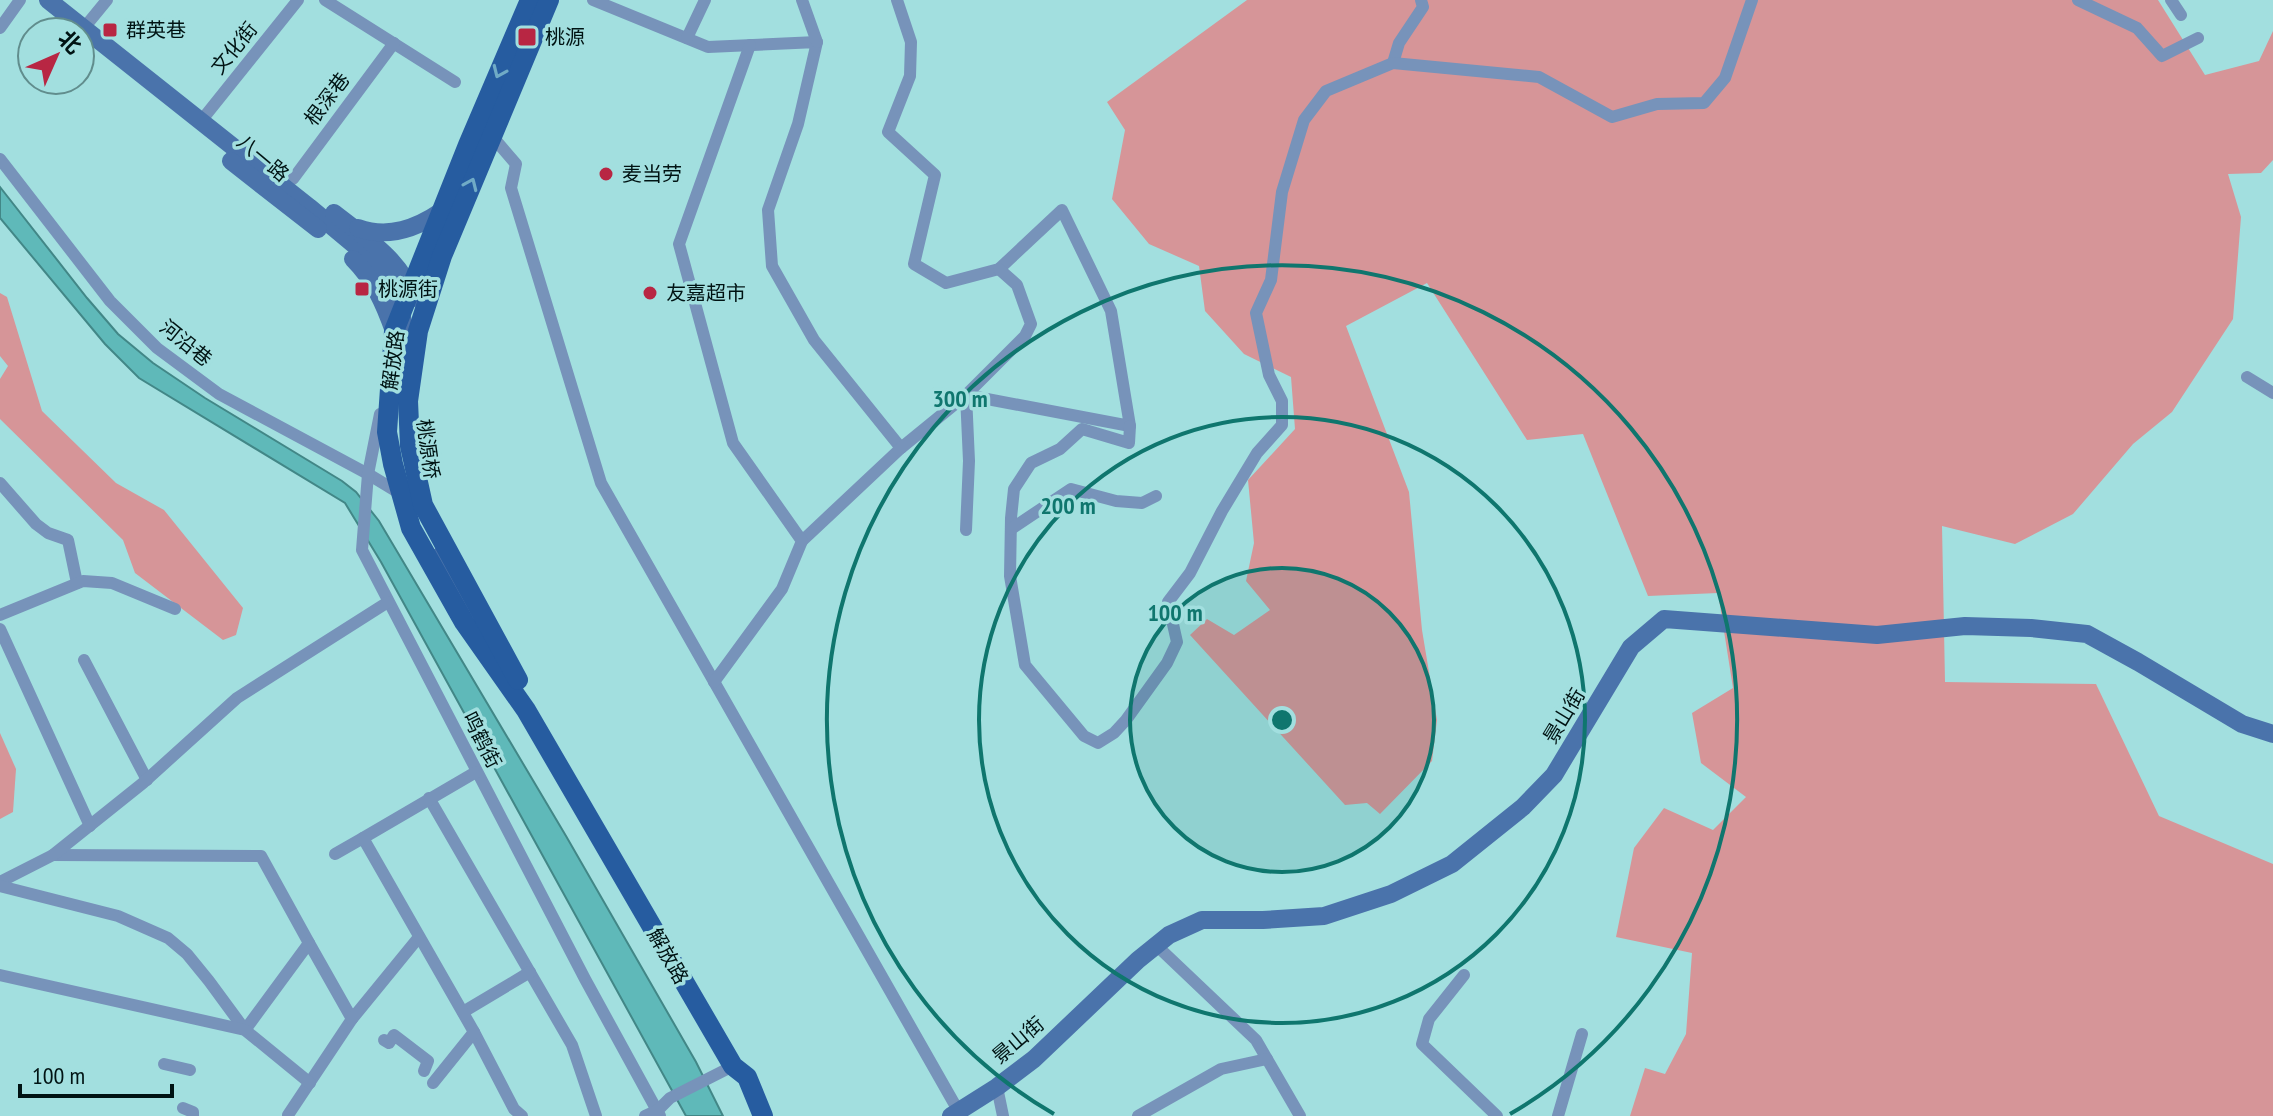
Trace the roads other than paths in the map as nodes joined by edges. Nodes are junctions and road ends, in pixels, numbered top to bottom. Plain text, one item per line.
1 (20, 0) edge
2 (48, 0) edge
3 (107, 0) edge
4 (298, 0) edge
5 (325, 0) edge
6 (530, 0) edge
7 (549, 0) edge
8 (593, 0) edge
9 (705, 0) edge
10 (802, 0) edge
11 (897, 0) edge
12 (1421, 0) edge
13 (1752, 0) edge
14 (2078, 0) edge
15 (2171, 0) edge
16 (624, 5) edge
17 (2181, 15) dead end
18 (69, 16) edge
19 (94, 16) edge
20 (0, 28) edge
21 (96, 38) edge
22 (687, 38) junction
23 (2198, 38) dead end
24 (817, 42) junction
25 (394, 43) junction
26 (750, 45) junction
27 (1393, 63) junction
28 (455, 82) dead end
29 (201, 121) junction
30 (492, 136) junction
31 (0, 159) edge
32 (293, 179) junction
33 (442, 211) junction
34 (348, 224) junction
35 (339, 245) junction
36 (442, 256) junction
37 (999, 269) junction
38 (410, 288) junction
39 (394, 331) junction
40 (418, 331) junction
41 (390, 360) junction
42 (2247, 377) dead end
43 (2273, 393) edge
44 (966, 395) junction
45 (1130, 426) junction
46 (901, 448) junction
47 (368, 474) junction
48 (0, 483) edge
49 (401, 494) junction
50 (1156, 496) dead end
51 (1011, 529) junction
52 (966, 530) dead end
53 (802, 541) junction
54 (77, 583) junction
55 (388, 602) junction
56 (175, 609) dead end
57 (0, 615) edge
58 (0, 629) edge
59 (84, 660) dead end
60 (714, 682) junction
61 (526, 710) junction
62 (2273, 734) edge
63 (476, 772) junction
64 (147, 780) junction
65 (429, 798) junction
66 (90, 826) junction
67 (363, 838) junction
68 (335, 854) dead end
69 (53, 855) junction
70 (0, 884) edge
71 (419, 937) junction
72 (309, 943) junction
73 (1156, 945) junction
74 (530, 972) junction
75 (0, 975) edge
76 (1464, 975) dead end
77 (463, 1012) junction
78 (352, 1019) junction
79 (245, 1030) junction
80 (474, 1032) junction
81 (1582, 1034) dead end
82 (384, 1040) dead end
83 (1267, 1059) junction
84 (164, 1064) dead end
85 (733, 1066) junction
86 (190, 1070) dead end
87 (424, 1071) dead end
88 (310, 1083) junction
89 (433, 1083) dead end
90 (997, 1087) junction
91 (654, 1114) edge
92 (955, 1114) edge
93 (288, 1115) edge
94 (522, 1116) edge
95 (596, 1116) edge
96 (763, 1116) edge
97 (1003, 1116) edge
98 (1138, 1116) edge
99 (1300, 1116) edge
100 (1497, 1116) edge
101 (1558, 1116) edge

1 - 20 street
2 - 18 main road, 八一路
3 - 19 street
4 - 29 street, 文化街
5 - 25 street
6 -> 33 main road, 解放路
7 - 30 main road, 解放路
8 - 16 street
9 - 22 street
10 - 24 street
11 - 37 street
12 - 27 street
13 - 27 street
14 - 23 street
15 - 17 street
16 - 22 street
21 - 29 main road, 八一路
22 - 26 street
24 - 26 street
24 - 46 street
25 - 28 street
25 - 32 street, 根深巷
26 - 53 street
27 - 51 street
29 - 32 main road
29 - 35 main road, 八一路
29 - 61 main road, 桃源桥
36 -> 30 main road, 解放路
30 - 60 street
31 - 47 street, 河沿巷
32 - 34 main road
33 - 34 main road
33 - 38 main road, 解放路
34 - 38 main road
35 - 38 main road
35 - 39 main road, 八一路
36 - 38 main road
36 - 40 main road, 解放路
37 - 44 street
37 - 45 street
38 - 39 main road, 解放路
38 - 40 main road
39 - 41 main road, 解放路
40 - 61 main road, 解放路
41 - 47 street, 鸣鹤街
41 - 49 main road, 解放路
42 - 43 street
44 - 45 street
44 - 46 street
44 - 52 street
45 - 51 street
46 - 53 street
47 - 49 street, 河沿巷
47 - 55 street, 鸣鹤街
48 - 54 street
49 - 61 main road, 解放路
50 - 51 street
53 - 60 street
54 - 56 street
54 - 57 street
55 - 63 street, 鸣鹤街
55 - 64 street
58 - 66 street
59 - 64 street
60 - 92 street
61 - 85 main road, 解放路
62 - 73 main road, 景山街
63 - 65 street
63 - 91 street, 鸣鹤街
64 - 66 street
65 - 67 street
65 - 74 street
66 - 69 street
67 - 68 street
67 - 71 street
69 - 70 street
69 - 72 street
70 - 79 street
71 - 77 street
71 - 78 street
72 - 78 street
72 - 79 street
73 - 83 street
73 - 90 main road, 景山街
74 - 77 street
74 - 95 street
75 - 79 street
76 - 100 street
77 - 80 street
78 - 88 street
79 - 88 street
80 - 89 street
80 - 94 street
81 - 101 street
82 - 87 street
83 - 98 street
83 - 99 street
84 - 86 street
85 - 91 street
85 - 96 main road, 解放路
88 - 93 street
90 - 92 main road, 景山街
90 - 97 street

